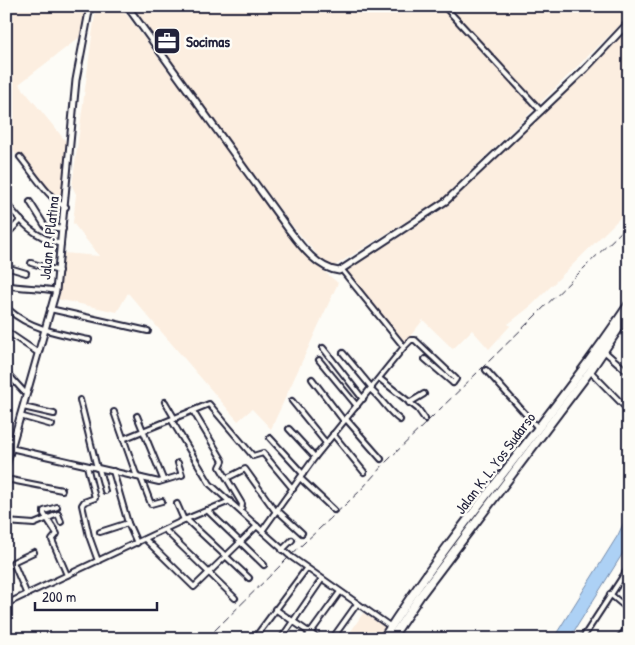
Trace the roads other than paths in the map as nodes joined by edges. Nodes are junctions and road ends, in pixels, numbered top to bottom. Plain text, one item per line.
1 (90, 6) edge
2 (127, 6) edge
3 (444, 6) edge
4 (629, 22) edge
5 (540, 111) junction
6 (20, 157) dead end
7 (30, 202) dead end
8 (6, 203) edge
9 (66, 207) junction
10 (21, 220) junction
11 (63, 229) junction
12 (6, 235) edge
13 (61, 244) junction
14 (31, 263) dead end
15 (6, 267) edge
16 (342, 270) junction
17 (59, 271) junction
18 (26, 273) dead end
19 (6, 285) edge
20 (56, 291) junction
21 (629, 304) edge
22 (50, 309) junction
23 (9, 310) dead end
24 (629, 313) edge
25 (44, 330) junction
26 (148, 330) dead end
27 (6, 331) edge
28 (89, 340) dead end
29 (404, 347) junction
30 (323, 348) dead end
31 (38, 352) junction
32 (604, 352) junction
33 (343, 354) dead end
34 (425, 359) dead end
35 (319, 360) dead end
36 (486, 370) dead end
37 (588, 370) junction
38 (6, 372) edge
39 (629, 373) edge
40 (312, 379) dead end
41 (380, 379) junction
42 (372, 389) junction
43 (26, 394) junction
44 (424, 394) dead end
45 (363, 399) junction
46 (80, 400) dead end
47 (292, 401) dead end
48 (165, 402) dead end
49 (410, 403) junction
50 (357, 406) junction
51 (23, 407) junction
52 (193, 411) junction
53 (629, 411) edge
54 (114, 412) dead end
55 (54, 414) dead end
56 (20, 416) junction
57 (137, 416) dead end
58 (425, 419) dead end
59 (173, 420) junction
60 (345, 420) junction
61 (400, 420) dead end
62 (52, 425) dead end
63 (289, 429) dead end
64 (539, 429) junction
65 (144, 432) junction
66 (333, 434) junction
67 (270, 438) dead end
68 (123, 439) junction
69 (326, 443) junction
70 (9, 448) edge
71 (315, 457) junction
72 (381, 459) dead end
73 (178, 463) dead end
74 (6, 466) edge
75 (88, 466) junction
76 (98, 468) junction
77 (113, 471) junction
78 (364, 472) dead end
79 (302, 476) junction
80 (139, 477) junction
81 (227, 478) junction
82 (6, 479) edge
83 (163, 480) junction
84 (293, 489) junction
85 (62, 490) dead end
86 (106, 492) dead end
87 (162, 501) dead end
88 (230, 501) junction
89 (176, 504) dead end
90 (57, 507) dead end
91 (207, 510) junction
92 (334, 510) dead end
93 (241, 511) junction
94 (276, 511) junction
95 (46, 520) junction
96 (185, 520) junction
97 (6, 522) edge
98 (61, 522) dead end
99 (128, 522) junction
100 (256, 526) junction
101 (164, 530) junction
102 (262, 531) junction
103 (100, 532) dead end
104 (302, 533) dead end
105 (145, 539) junction
106 (292, 540) dead end
107 (137, 543) junction
108 (240, 543) junction
109 (282, 550) junction
110 (34, 552) dead end
111 (225, 557) junction
112 (98, 561) junction
113 (264, 565) dead end
114 (629, 567) edge
115 (306, 569) junction
116 (209, 572) junction
117 (67, 575) junction
118 (249, 578) dead end
119 (622, 578) junction
120 (322, 579) junction
121 (629, 584) edge
122 (340, 592) junction
123 (610, 594) junction
124 (27, 595) junction
125 (235, 598) dead end
126 (6, 604) edge
127 (357, 604) junction
128 (275, 609) junction
129 (629, 610) edge
130 (293, 621) junction
131 (629, 626) edge
132 (391, 627) junction
133 (310, 633) junction
134 (254, 639) edge
135 (281, 639) edge
136 (306, 639) edge
137 (319, 639) edge
138 (332, 639) edge
139 (383, 639) edge
140 (391, 639) edge
141 (582, 639) edge
142 (618, 639) edge

1 - 9 street, Jalan P. Platina
2 - 16 street
3 - 5 street
4 - 5 street
5 - 16 street
6 - 9 street
7 - 11 street
8 - 10 street
9 - 11 street, Jalan P. Platina
10 - 12 street
10 - 13 street
11 - 13 street, Jalan P. Platina
13 - 17 street, Jalan P. Platina
14 - 17 street
15 - 18 street
16 - 29 street
17 - 20 street, Jalan P. Platina
19 - 20 street
20 - 22 street, Jalan P. Platina
21 - 37 highway, Jalan K. L. Yos Sudarso
22 - 25 street, Jalan P. Platina
22 - 26 street
23 - 25 street
24 - 32 highway, Jalan K. L. Yos Sudarso
25 - 28 street
25 - 31 street, Jalan P. Platina
27 - 31 street
29 - 34 street
29 - 41 street
30 - 45 street
31 - 43 street, Jalan P. Platina
32 - 37 highway, Jalan K. L. Yos Sudarso
32 - 39 street
33 - 42 street
35 - 50 street
36 - 64 street
37 - 53 street
37 - 64 highway, Jalan K. L. Yos Sudarso
37 - 140 highway, Jalan K. L. Yos Sudarso
38 - 43 street
40 - 60 street
41 - 42 street
41 - 49 street
42 - 45 street
42 - 61 street
43 - 51 street, Jalan P. Platina
44 - 49 street
45 - 50 street
46 - 76 street
47 - 69 street
48 - 59 street
49 - 58 street
50 - 60 street
51 - 55 street
51 - 56 street, Jalan P. Platina
52 - 59 street
52 - 81 street
52 - 84 street
54 - 68 street
56 - 62 street
56 - 70 street, Jalan P. Platina
57 - 65 street
59 - 65 street
59 - 88 street
60 - 66 street
60 - 72 street
63 - 71 street
64 - 132 highway, Jalan K. L. Yos Sudarso
65 - 68 street
65 - 83 street
66 - 69 street
66 - 78 street
67 - 79 street
68 - 80 street
69 - 71 street
70 - 74 street, Jalan P. Platina
70 - 75 street
71 - 79 street
73 - 83 street
75 - 76 street
75 - 112 street
76 - 77 street
76 - 86 street
77 - 80 street
77 - 99 street
79 - 84 street
79 - 92 street
80 - 83 street
80 - 87 street
81 - 93 street
81 - 94 street
82 - 85 street
84 - 94 street
88 - 91 street
88 - 93 street
89 - 96 street
90 - 95 street
91 - 96 street
91 - 108 street
93 - 100 street
94 - 102 street
94 - 104 street
95 - 97 street
95 - 98 street
95 - 117 street
96 - 101 street
96 - 111 street
99 - 103 street
99 - 107 street
100 - 102 street
100 - 108 street
101 - 105 street
101 - 116 street
102 - 109 street
105 - 107 street
105 - 116 street
106 - 109 street
107 - 112 street
108 - 111 street
108 - 113 street
109 - 115 street
110 - 124 street
111 - 116 street
111 - 118 street
112 - 117 street
114 - 119 street
115 - 120 street
115 - 128 street
116 - 125 street
117 - 124 street
119 - 121 street
119 - 123 street
120 - 122 street
120 - 130 street
122 - 127 street
122 - 133 street
123 - 129 street
123 - 141 street
124 - 126 street
127 - 132 street
127 - 138 street
128 - 130 street
128 - 134 street
130 - 133 street
130 - 135 street
131 - 142 street
132 - 139 highway, Jalan K. L. Yos Sudarso
133 - 136 street
133 - 137 street

